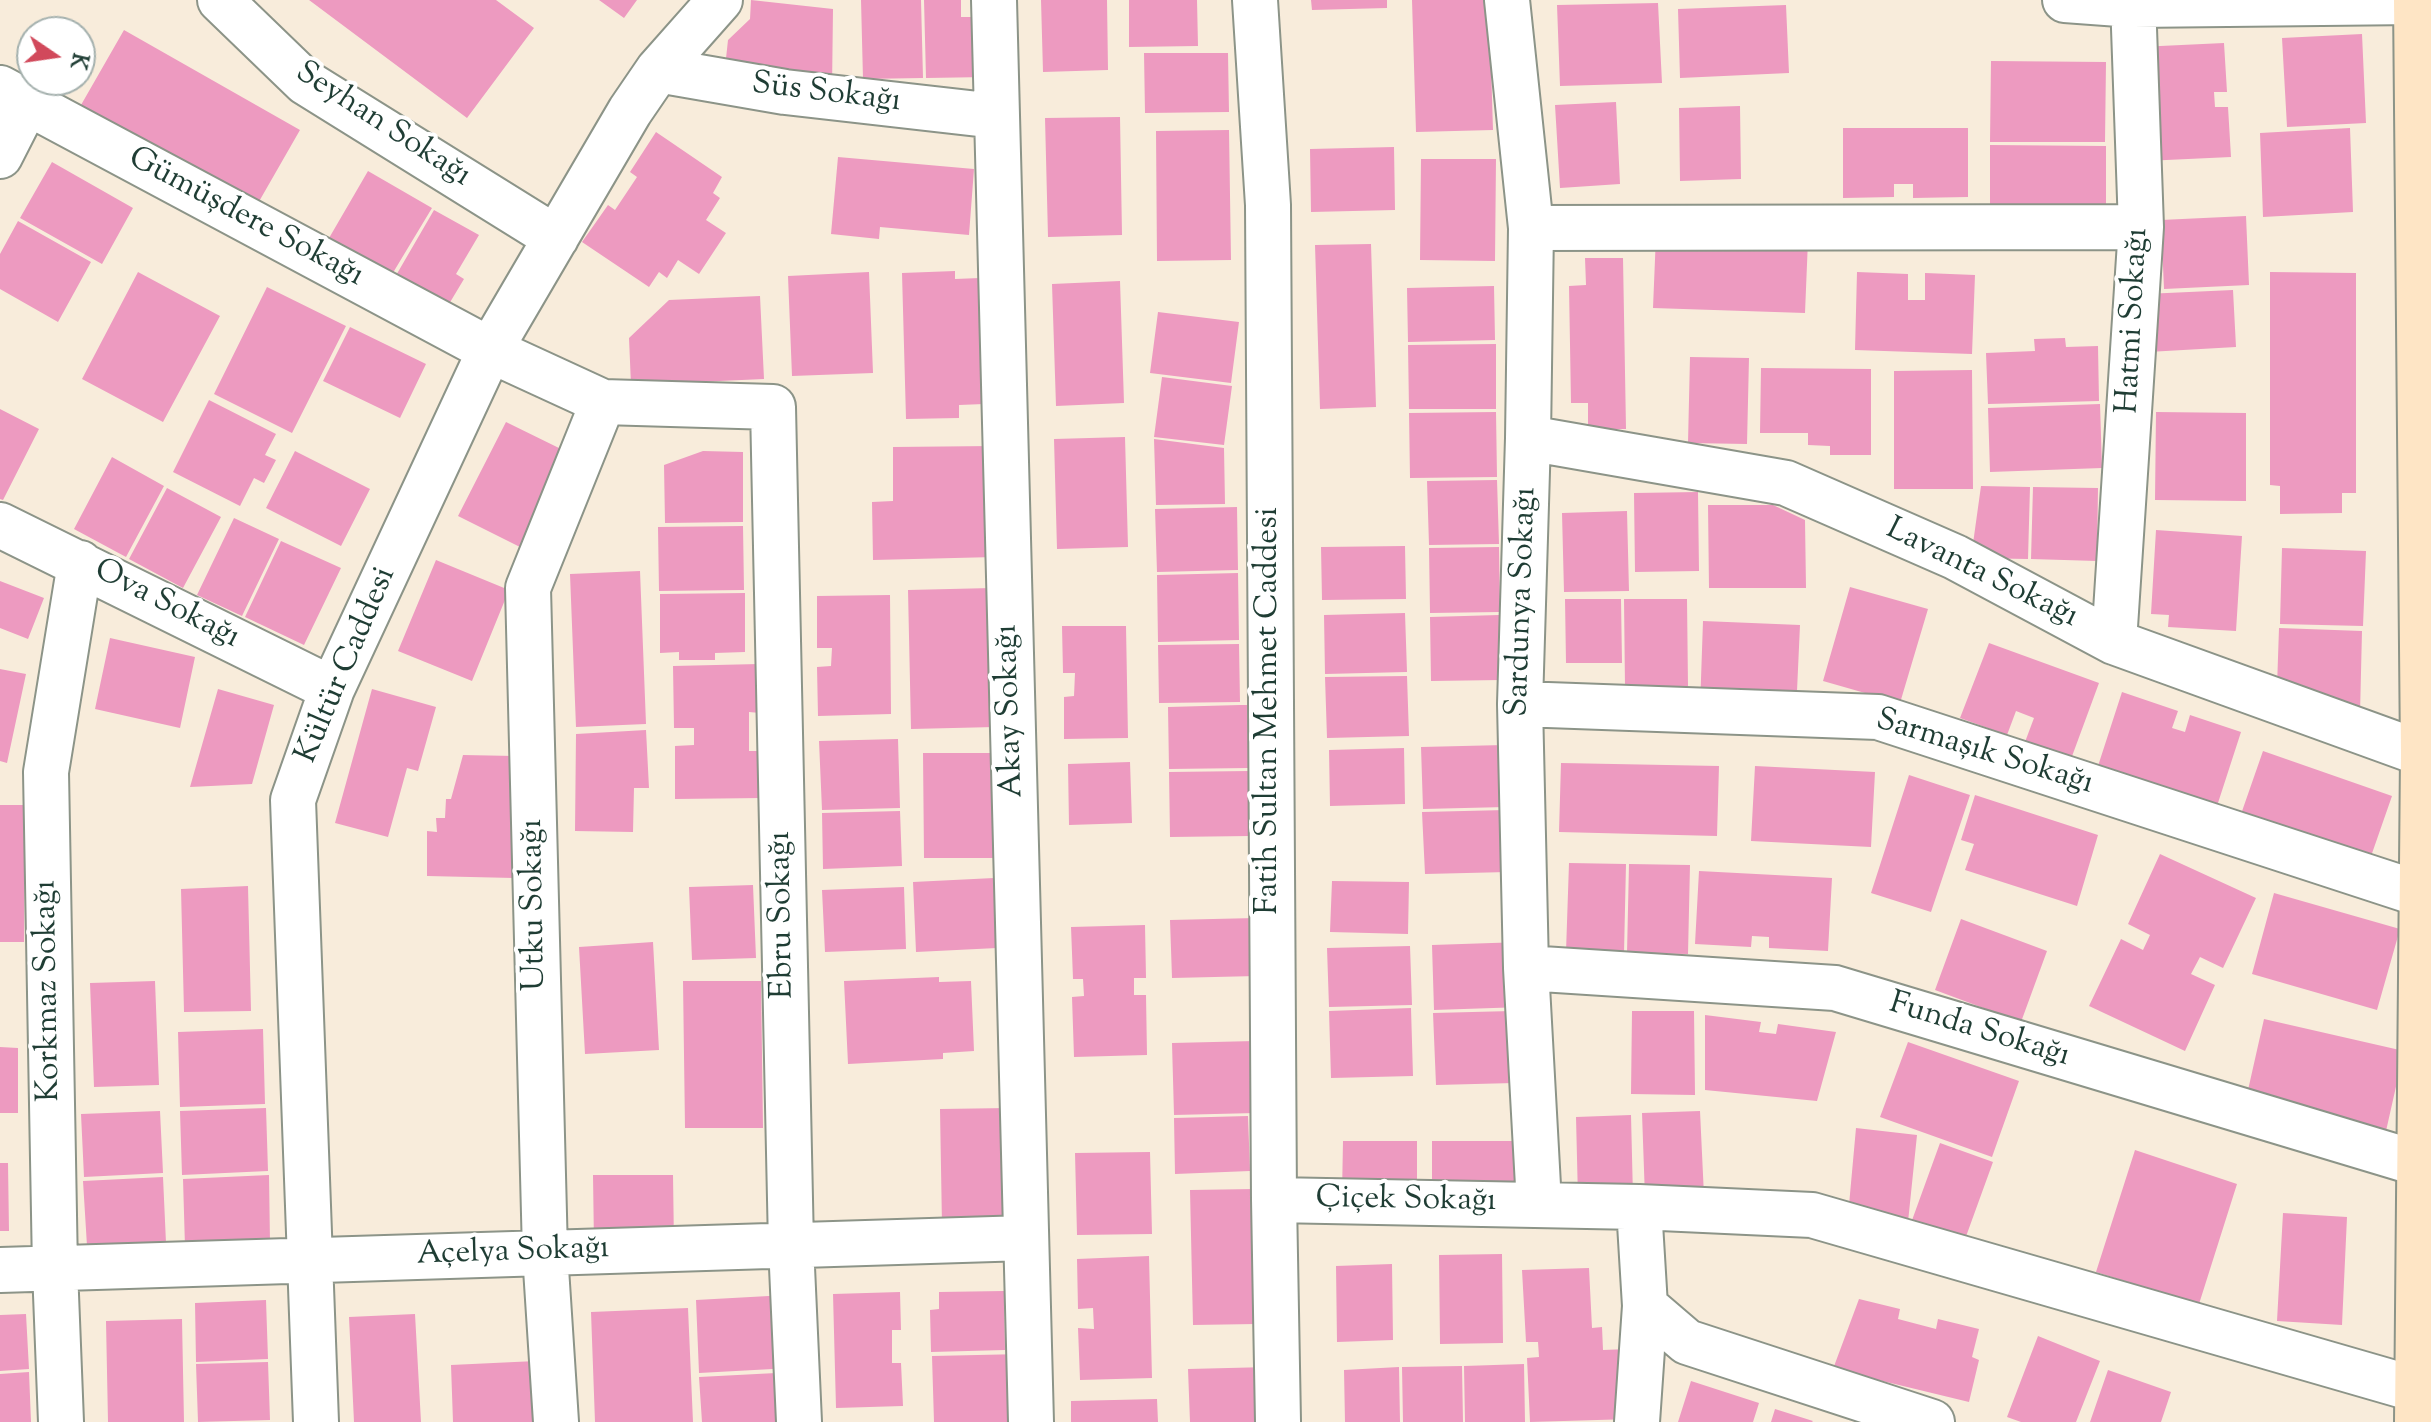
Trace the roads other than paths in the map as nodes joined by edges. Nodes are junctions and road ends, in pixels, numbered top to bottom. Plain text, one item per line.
1 (220, 0) edge
2 (720, 0) edge
3 (994, 0) edge
4 (1255, 0) edge
5 (1507, 0) edge
6 (2065, 0) edge
7 (2133, 2) edge
8 (2421, 8) edge
9 (658, 70) junction
10 (14, 96) edge
11 (996, 116) junction
12 (0, 156) edge
13 (2141, 227) junction
14 (1531, 228) junction
15 (556, 238) junction
16 (490, 350) junction
17 (603, 402) junction
18 (1528, 438) junction
19 (0, 525) edge
20 (80, 563) junction
21 (2114, 642) junction
22 (332, 689) junction
23 (1520, 704) junction
24 (2423, 754) junction
25 (2427, 898) edge
26 (1526, 968) junction
27 (2420, 1164) junction
28 (1274, 1200) junction
29 (1539, 1204) junction
30 (1639, 1207) junction
31 (1026, 1238) junction
32 (791, 1245) junction
33 (545, 1253) junction
34 (310, 1261) junction
35 (55, 1269) junction
36 (0, 1270) edge
37 (1645, 1306) junction
38 (2417, 1406) edge
39 (61, 1422) edge
40 (316, 1422) edge
41 (556, 1422) edge
42 (799, 1422) edge
43 (1031, 1422) edge
44 (1278, 1422) edge
45 (1637, 1422) edge
46 (1932, 1422) edge

1 - 15 street, Seyhan Sokağı
2 - 9 street, Kültür Caddesi
3 - 11 street, Akay Sokağı
4 - 28 street, Fatih Sultan Mehmet Caddesi
5 - 14 street, Sardunya Sokağı
6 - 7 street
7 - 8 street
7 - 13 street, Hatmi Sokağı
8 - 24 street
9 - 11 street, Süs Sokağı
9 - 15 street, Kültür Caddesi
10 - 12 street
10 - 16 street, Gümüşdere Sokağı
11 - 31 street, Akay Sokağı
13 - 14 street
13 - 21 street, Hatmi Sokağı
14 - 18 street, Sardunya Sokağı
15 - 16 street, Kültür Caddesi
16 - 17 street, Gümüşdere Sokağı
16 - 22 street, Kültür Caddesi
17 - 32 street, Ebru Sokağı
17 - 33 street, Utku Sokağı
18 - 21 street, Lavanta Sokağı
18 - 23 street, Sardunya Sokağı
19 - 20 street, Ova Sokağı
20 - 22 street, Ova Sokağı
20 - 35 street, Korkmaz Sokağı
21 - 24 street, Lavanta Sokağı
22 - 34 street, Kültür Caddesi
23 - 25 street, Sarmaşık Sokağı
23 - 26 street, Sardunya Sokağı
24 - 25 street
25 - 27 street
26 - 27 street, Funda Sokağı
26 - 29 street, Sardunya Sokağı
27 - 38 street
28 - 29 street, Çiçek Sokağı
28 - 44 street, Fatih Sultan Mehmet Caddesi
29 - 30 street, Çiçek Sokağı
30 - 37 street
30 - 38 street, Çiçek Sokağı
31 - 32 street, Açelya Sokağı
31 - 43 street, Akay Sokağı
32 - 33 street, Açelya Sokağı
32 - 42 street, Ebru Sokağı
33 - 34 street, Açelya Sokağı
33 - 41 street, Utku Sokağı
34 - 35 street, Açelya Sokağı
34 - 40 street, Kültür Caddesi
35 - 36 street, Açelya Sokağı
35 - 39 street, Korkmaz Sokağı
37 - 45 street
37 - 46 street

